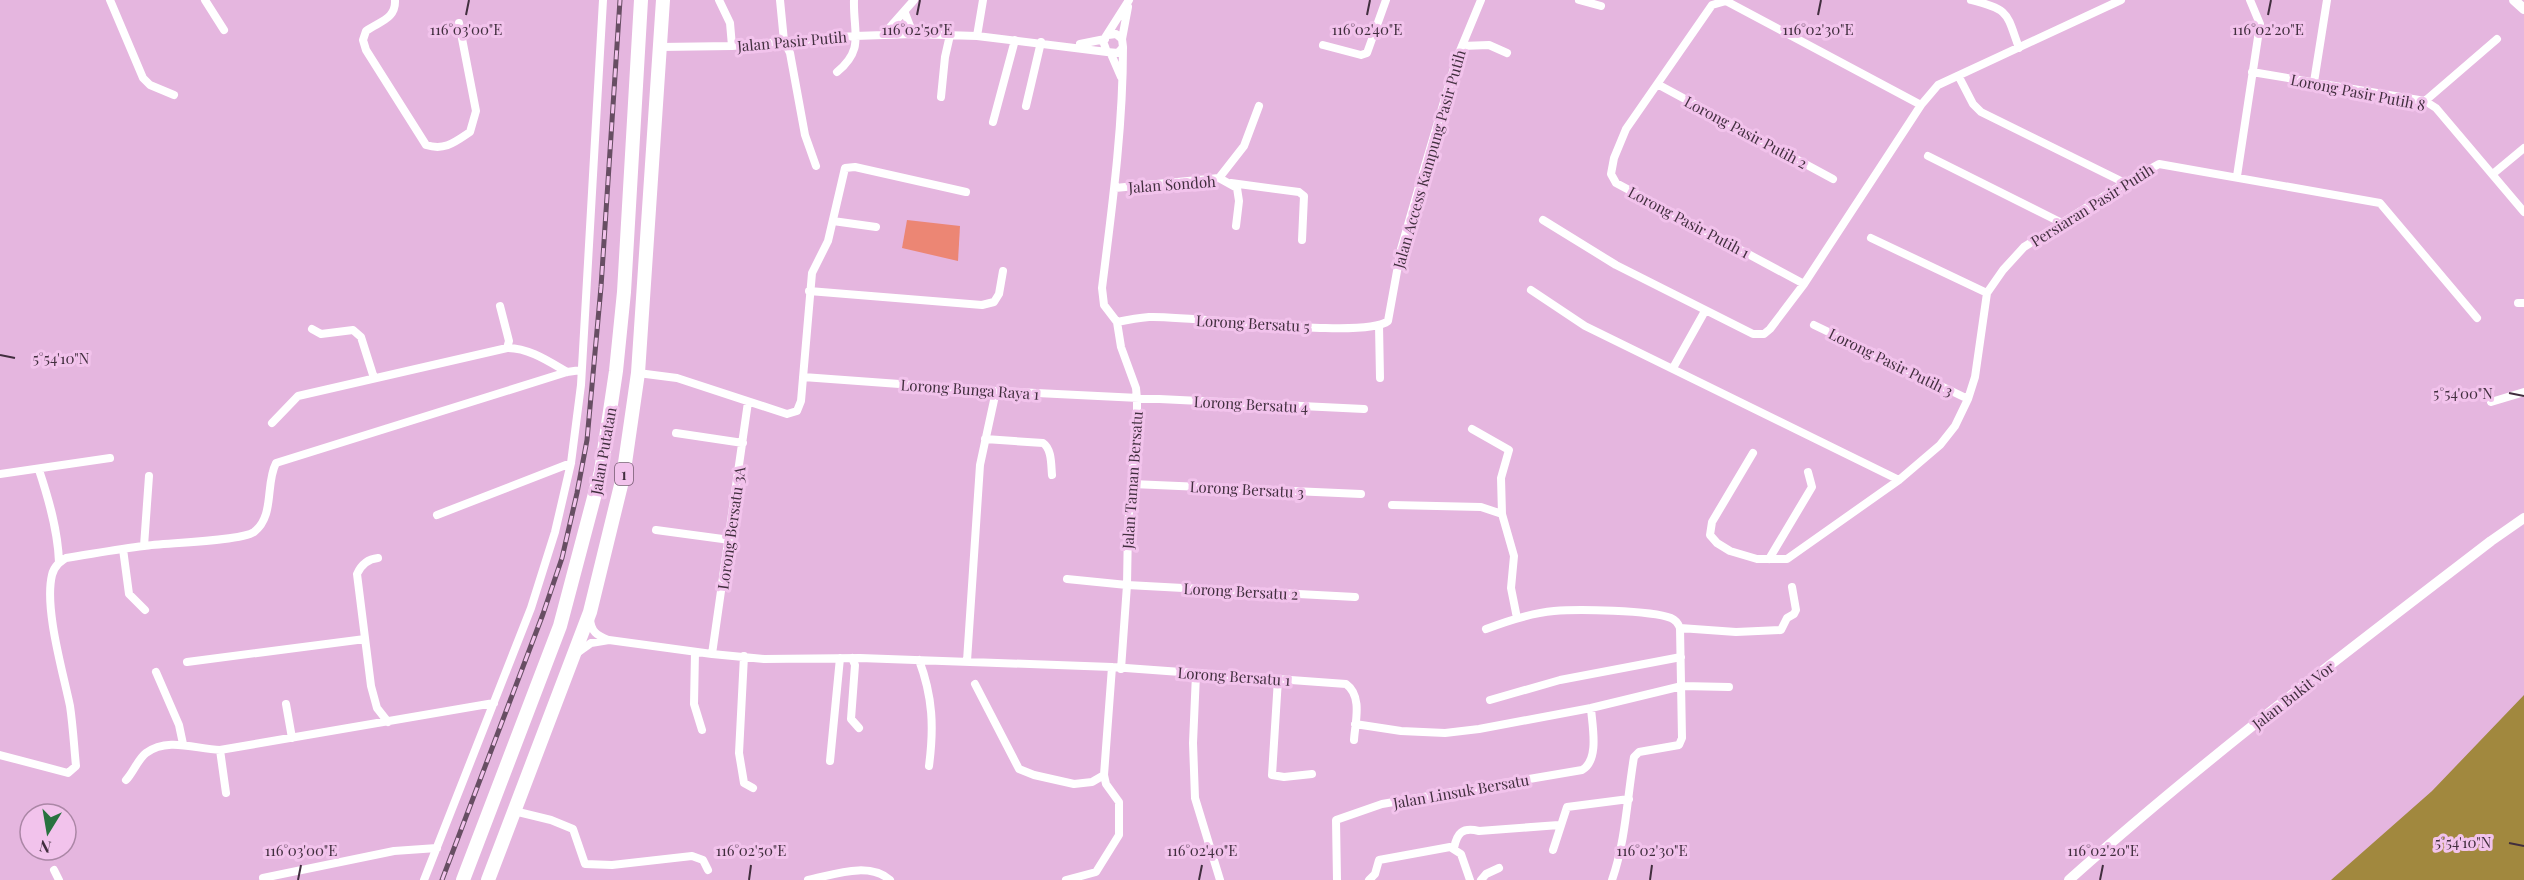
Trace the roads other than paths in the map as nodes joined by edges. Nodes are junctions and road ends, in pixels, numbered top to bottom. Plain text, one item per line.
1 (110, 0) edge
2 (205, 0) edge
3 (394, 0) edge
4 (603, 0) edge
5 (641, 0) edge
6 (663, 0) edge
7 (719, 0) edge
8 (780, 0) edge
9 (854, 0) edge
10 (914, 0) edge
11 (983, 0) edge
12 (1129, 0) edge
13 (1386, 0) edge
14 (1481, 0) edge
15 (1579, 0) edge
16 (1971, 0) edge
17 (2121, 0) edge
18 (2250, 0) edge
19 (2327, 0) edge
20 (2514, 0) edge
21 (1601, 6) dead end
22 (2524, 9) edge
23 (905, 13) junction
24 (459, 22) dead end
25 (224, 30) dead end
26 (884, 34) junction
27 (913, 34) junction
28 (950, 35) junction
29 (855, 36) junction
30 (977, 36) junction
31 (1106, 37) junction
32 (2497, 39) dead end
33 (1015, 40) junction
34 (784, 41) junction
35 (1041, 42) junction
36 (1123, 43) junction
37 (1067, 45) junction
38 (1323, 45) dead end
39 (732, 46) junction
40 (1462, 46) junction
41 (660, 47) junction
42 (2019, 48) junction
43 (1109, 53) junction
44 (1507, 53) dead end
45 (638, 65) junction
46 (837, 72) dead end
47 (2252, 72) junction
48 (1959, 77) junction
49 (2314, 82) junction
50 (1124, 84) junction
51 (1659, 85) junction
52 (174, 95) dead end
53 (941, 97) dead end
54 (2425, 101) junction
55 (1921, 105) junction
56 (1026, 106) dead end
57 (1258, 106) dead end
58 (993, 122) dead end
59 (2524, 147) edge
60 (1928, 156) dead end
61 (816, 166) dead end
62 (2494, 173) junction
63 (2237, 176) junction
64 (1219, 178) junction
65 (1833, 179) dead end
66 (1229, 182) junction
67 (2125, 183) junction
68 (1115, 188) junction
69 (966, 192) dead end
70 (2524, 212) edge
71 (833, 220) junction
72 (1544, 220) dead end
73 (2062, 223) junction
74 (876, 226) dead end
75 (1236, 226) dead end
76 (1871, 238) dead end
77 (1302, 240) dead end
78 (1002, 271) dead end
79 (1804, 284) junction
80 (1531, 290) dead end
81 (809, 291) junction
82 (1987, 293) junction
83 (500, 306) dead end
84 (1705, 311) junction
85 (2477, 318) dead end
86 (1388, 321) joint
87 (1117, 322) junction
88 (1814, 325) dead end
89 (1379, 326) junction
90 (312, 329) dead end
91 (507, 348) junction
92 (1673, 368) junction
93 (581, 370) junction
94 (567, 372) junction
95 (638, 373) junction
96 (803, 377) junction
97 (374, 378) junction
98 (1380, 378) dead end
99 (996, 391) junction
100 (2524, 392) edge
101 (1137, 399) junction
102 (1968, 399) junction
103 (748, 402) junction
104 (2492, 402) dead end
105 (1364, 409) dead end
106 (272, 423) dead end
107 (1472, 429) dead end
108 (676, 433) dead end
109 (985, 439) junction
110 (743, 443) junction
111 (1753, 453) dead end
112 (110, 458) dead end
113 (571, 463) junction
114 (39, 470) junction
115 (1808, 472) dead end
116 (0, 474) edge
117 (1052, 475) dead end
118 (149, 476) dead end
119 (1899, 480) junction
120 (1132, 484) junction
121 (1361, 495) dead end
122 (1392, 505) dead end
123 (1503, 514) junction
124 (437, 515) dead end
125 (2524, 518) edge
126 (656, 530) dead end
127 (730, 540) junction
128 (144, 546) junction
129 (582, 548) junction
130 (123, 549) junction
131 (606, 554) junction
132 (378, 558) dead end
133 (1769, 559) junction
134 (59, 562) junction
135 (1067, 579) dead end
136 (1127, 585) junction
137 (1792, 588) dead end
138 (1355, 597) dead end
139 (145, 610) dead end
140 (590, 612) junction
141 (1517, 618) junction
142 (1680, 628) junction
143 (1486, 629) dead end
144 (365, 639) junction
145 (609, 640) junction
146 (695, 652) junction
147 (712, 654) junction
148 (575, 655) junction
149 (744, 656) junction
150 (1681, 657) junction
151 (840, 658) junction
152 (852, 658) junction
153 (919, 660) junction
154 (967, 661) junction
155 (187, 662) dead end
156 (1112, 667) junction
157 (1122, 669) junction
158 (156, 672) dead end
159 (1196, 674) junction
160 (1278, 679) junction
161 (975, 684) dead end
162 (1682, 686) junction
163 (1729, 687) dead end
164 (1490, 700) dead end
165 (494, 703) junction
166 (286, 704) dead end
167 (1591, 708) junction
168 (388, 722) junction
169 (1355, 724) junction
170 (859, 728) dead end
171 (702, 730) dead end
172 (292, 738) junction
173 (1354, 740) dead end
174 (183, 744) junction
175 (220, 750) junction
176 (0, 755) edge
177 (830, 761) dead end
178 (929, 766) dead end
179 (1312, 774) dead end
180 (1104, 775) junction
181 (126, 780) dead end
182 (753, 788) dead end
183 (226, 792) dead end
184 (1629, 799) junction
185 (514, 811) junction
186 (1559, 825) junction
187 (436, 848) junction
188 (1454, 848) junction
189 (1553, 850) dead end
190 (1499, 868) dead end
191 (54, 870) dead end
192 (708, 870) dead end
193 (263, 878) dead end
194 (1371, 879) edge
195 (1615, 879) edge
196 (59, 880) edge
197 (424, 880) edge
198 (464, 880) edge
199 (488, 880) edge
200 (808, 880) edge
201 (890, 880) edge
202 (1066, 880) edge
203 (1220, 880) edge
204 (1336, 880) edge
205 (1470, 880) edge
206 (1481, 880) edge
207 (2069, 880) edge

1 - 52 street
2 - 25 street
3 - 24 street
4 - 93 street
5 - 45 highway, Jalan Putatan / 1
6 - 41 highway, Jalan Putatan / 1
7 - 39 street
8 - 34 street
9 - 29 street
10 - 23 street
11 - 30 street
12 - 31 street
12 - 36 street, Jalan Taman Bersatu
13 - 38 street
14 - 40 street, Jalan Access Kampung Pasir Putih
15 - 21 street
16 - 42 street
17 - 42 street
18 - 47 street
19 - 49 street
20 - 22 street
23 - 26 street
23 - 27 street
26 - 27 street, Jalan Pasir Putih
26 - 29 street, Jalan Pasir Putih
27 - 28 street, Jalan Pasir Putih
28 - 30 street, Jalan Pasir Putih
28 - 53 street
29 - 34 street, Jalan Pasir Putih
29 - 46 street
30 - 33 street, Jalan Pasir Putih
31 - 36 street
31 - 37 street, Jalan Pasir Putih
31 - 43 street
32 - 54 street
33 - 35 street, Jalan Pasir Putih
33 - 58 street
34 - 39 street, Jalan Pasir Putih
34 - 61 street
35 - 37 street, Jalan Pasir Putih
35 - 56 street
36 - 43 street
36 - 50 street, Jalan Taman Bersatu
37 - 43 street, Jalan Pasir Putih
39 - 41 street, Jalan Pasir Putih
40 - 44 street
40 - 86 street, Jalan Access Kampung Pasir Putih
41 - 45 highway
41 - 95 highway, Jalan Putatan / 1
42 - 48 street
43 - 50 street, Jalan Taman Bersatu
45 - 129 highway, Jalan Putatan / 1
47 - 49 street, Lorong Pasir Putih 8
47 - 63 street
48 - 55 street
48 - 67 street
49 - 54 street, Lorong Pasir Putih 8
50 - 68 street, Jalan Taman Bersatu
51 - 55 street, Lorong Pasir Putih 1
51 - 65 street, Lorong Pasir Putih 2
51 - 79 street, Lorong Pasir Putih 1
54 - 62 street, Lorong Pasir Putih 8
55 - 79 street
57 - 64 street
59 - 62 street
60 - 73 street
62 - 70 street, Lorong Pasir Putih 8
63 - 67 street, Persiaran Pasir Putih
63 - 85 street, Persiaran Pasir Putih
64 - 66 street, Jalan Sondoh
64 - 68 street, Jalan Sondoh
66 - 75 street, Jalan Sondoh
66 - 77 street, Jalan Sondoh
67 - 73 street, Persiaran Pasir Putih
68 - 87 street, Jalan Taman Bersatu
69 - 71 street
71 - 74 street
71 - 81 street
72 - 84 street
73 - 82 street, Persiaran Pasir Putih
76 - 82 street
78 - 81 street
79 - 84 street
80 - 92 street
81 - 96 street
82 - 102 street, Persiaran Pasir Putih
83 - 91 street
84 - 92 street
86 - 89 street, Lorong Bersatu 5
87 - 89 street, Lorong Bersatu 5
87 - 101 street, Jalan Taman Bersatu
88 - 102 street, Lorong Pasir Putih 3
89 - 98 street
90 - 97 street
91 - 94 street
91 - 97 street
92 - 119 street
93 - 94 street
93 - 113 street
94 - 128 street
95 - 103 street
95 - 131 highway, Jalan Putatan / 1
96 - 99 street, Lorong Bunga Raya 1
96 - 103 street
97 - 106 street
99 - 101 street, Lorong Bunga Raya 1
99 - 109 street
100 - 104 street
101 - 105 street, Lorong Bersatu 4
101 - 120 street, Jalan Taman Bersatu
102 - 119 street, Persiaran Pasir Putih
103 - 110 street, Lorong Bersatu 3A
107 - 123 street
108 - 110 street
109 - 117 street
109 - 154 street
110 - 127 street, Lorong Bersatu 3A
111 - 133 street, Persiaran Pasir Putih
112 - 114 street
113 - 124 street
113 - 165 street
114 - 116 street
114 - 134 street
115 - 133 street
118 - 128 street
119 - 133 street, Persiaran Pasir Putih
120 - 121 street, Lorong Bersatu 3
120 - 136 street, Jalan Taman Bersatu
122 - 123 street
123 - 141 street
125 - 207 street, Jalan Bukit Vor
126 - 127 street
127 - 147 street, Lorong Bersatu 3A
128 - 130 street
129 - 131 highway
129 - 198 highway, Jalan Putatan / 1
130 - 134 street
130 - 139 street
131 - 140 highway, Jalan Putatan / 1
132 - 144 street
134 - 176 street
135 - 136 street, Lorong Bersatu 2
136 - 138 street, Lorong Bersatu 2
136 - 157 street, Jalan Taman Bersatu
137 - 142 street
140 - 145 street
140 - 148 highway, Jalan Putatan / 1
141 - 142 street
141 - 143 street
142 - 150 street
144 - 155 street
144 - 168 street
145 - 146 street, Lorong Bersatu 1
145 - 148 street
146 - 147 street, Lorong Bersatu 1
146 - 171 street
147 - 149 street, Lorong Bersatu 1
148 - 185 highway, Jalan Putatan / 1
149 - 151 street, Lorong Bersatu 1
149 - 182 street
150 - 162 street
150 - 164 street
151 - 152 street, Lorong Bersatu 1
151 - 177 street
152 - 153 street, Lorong Bersatu 1
152 - 170 street
153 - 154 street, Lorong Bersatu 1
153 - 178 street
154 - 156 street, Lorong Bersatu 1
156 - 157 street, Lorong Bersatu 1
156 - 180 street
157 - 159 street, Lorong Bersatu 1
158 - 174 street
159 - 160 street, Lorong Bersatu 1
159 - 203 street
160 - 169 street, Lorong Bersatu 1
160 - 179 street
161 - 180 street
162 - 163 street
162 - 167 street
162 - 184 street
165 - 168 street
165 - 187 street
166 - 172 street
167 - 169 street
167 - 204 street, Jalan Linsuk Bersatu
168 - 172 street
169 - 173 street
172 - 175 street
174 - 175 street
174 - 181 street
175 - 183 street
180 - 202 street
184 - 186 street
184 - 195 street
185 - 192 street
185 - 199 highway, Jalan Putatan / 1
186 - 188 street
186 - 189 street
187 - 193 street
187 - 197 street
188 - 194 street
188 - 205 street
190 - 206 street
191 - 196 street
200 - 201 street

